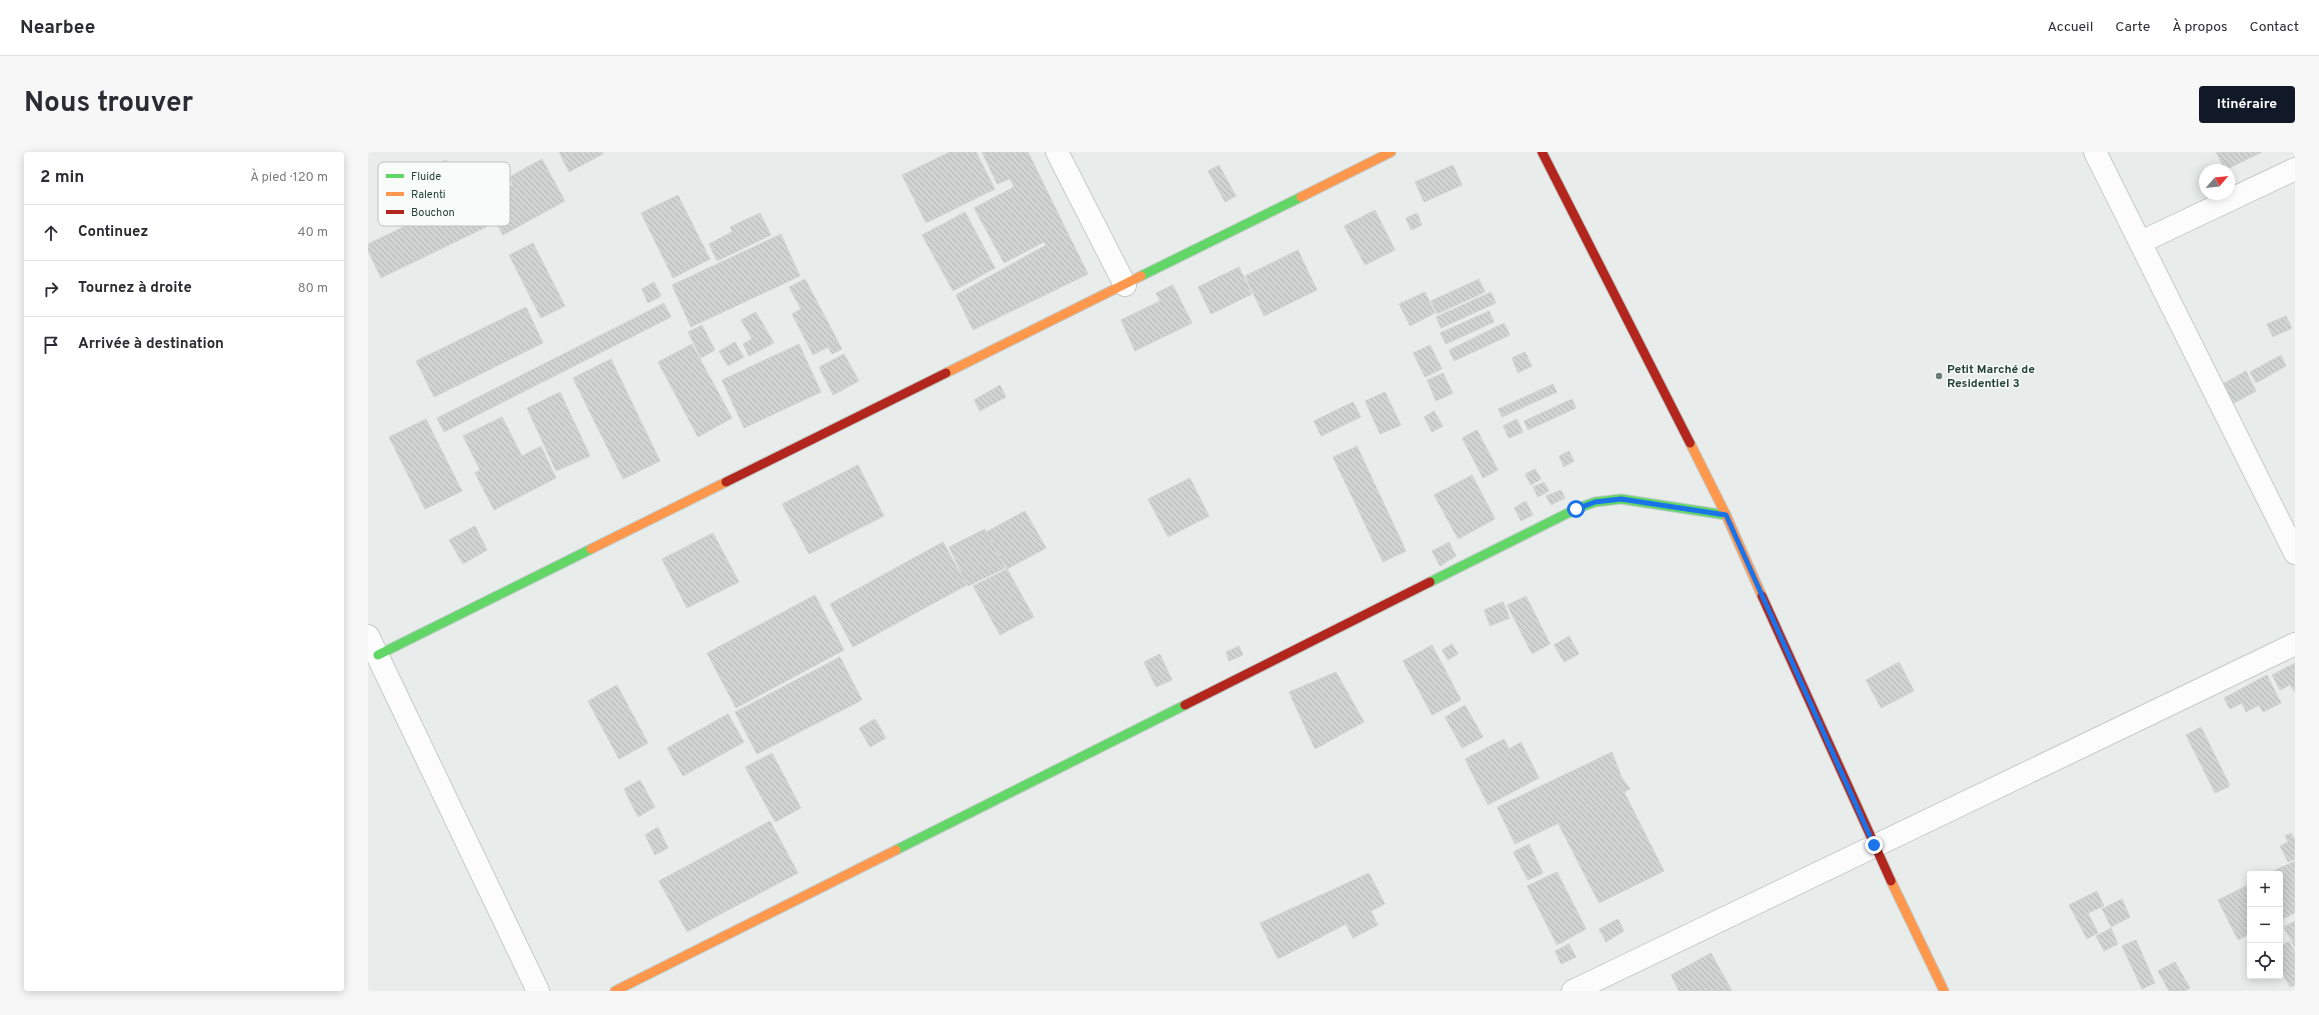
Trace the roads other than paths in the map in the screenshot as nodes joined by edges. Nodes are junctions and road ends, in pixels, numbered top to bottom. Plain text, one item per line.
1 (1057, 152) edge
2 (1391, 152) edge
3 (1542, 152) edge
4 (2095, 152) edge
5 (2295, 170) edge
6 (2142, 242) junction
7 (1124, 285) junction
8 (1726, 515) junction
9 (2295, 553) edge
10 (368, 636) edge
11 (2295, 644) edge
12 (378, 656) junction
13 (1874, 845) junction
14 (538, 991) edge
15 (615, 991) edge
16 (1573, 991) edge
17 (1944, 991) edge

1 - 7 street
2 - 7 street
3 - 8 street
4 - 6 street
5 - 6 street
6 - 9 street
7 - 12 street
8 - 13 street
8 - 15 street
10 - 12 street
11 - 13 street
12 - 14 street
13 - 16 street
13 - 17 street

